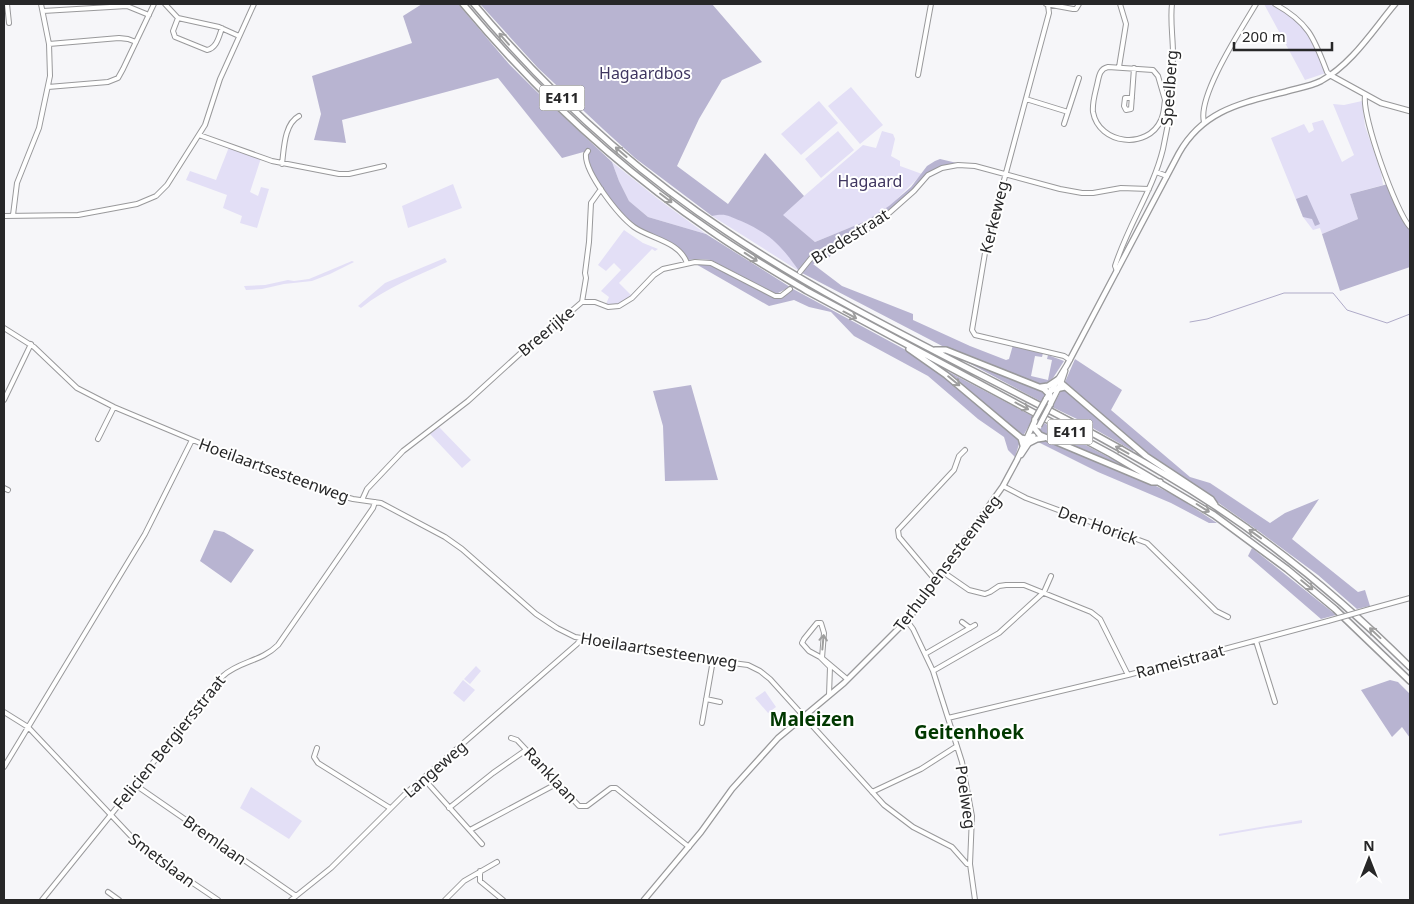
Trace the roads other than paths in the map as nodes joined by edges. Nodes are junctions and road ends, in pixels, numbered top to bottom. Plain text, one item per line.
1 (7, 4) edge
2 (41, 4) edge
3 (154, 4) edge
4 (164, 4) edge
5 (254, 4) edge
6 (463, 4) edge
7 (474, 4) edge
8 (931, 4) edge
9 (1047, 4) edge
10 (1079, 4) edge
11 (1120, 4) edge
12 (1172, 4) edge
13 (1256, 4) edge
14 (1275, 4) edge
15 (1394, 4) edge
16 (127, 5) edge
17 (92, 6) edge
18 (43, 11) junction
19 (149, 15) junction
20 (178, 18) junction
21 (9, 23) dead end
22 (222, 28) junction
23 (239, 36) junction
24 (136, 42) junction
25 (50, 44) junction
26 (1119, 67) junction
27 (1134, 68) junction
28 (1337, 70) junction
29 (918, 75) dead end
30 (1330, 75) junction
31 (1079, 78) dead end
32 (1349, 85) junction
33 (48, 87) junction
34 (1365, 96) junction
35 (1132, 98) dead end
36 (1026, 99) junction
37 (1167, 100) junction
38 (1167, 106) junction
39 (1410, 111) edge
40 (1068, 112) junction
41 (299, 116) dead end
42 (1204, 122) junction
43 (1064, 124) dead end
44 (199, 135) junction
45 (588, 151) dead end
46 (282, 164) junction
47 (384, 166) dead end
48 (1156, 172) junction
49 (1005, 174) junction
50 (1167, 176) junction
51 (601, 189) junction
52 (1150, 189) junction
53 (13, 215) junction
54 (4, 216) edge
55 (1410, 227) edge
56 (687, 263) junction
57 (1117, 271) junction
58 (800, 272) tunnel mouth
59 (790, 289) dead end
60 (582, 302) junction
61 (4, 328) edge
62 (904, 343) junction
63 (31, 344) junction
64 (934, 350) junction
65 (1070, 360) junction
66 (1061, 384) junction
67 (1038, 387) junction
68 (1050, 394) junction
69 (4, 400) edge
70 (1050, 404) joint
71 (114, 407) junction
72 (1035, 419) joint
73 (1034, 431) junction
74 (1047, 438) junction
75 (98, 439) dead end
76 (190, 439) junction
77 (1024, 441) junction
78 (964, 450) dead end
79 (1165, 474) junction
80 (1178, 477) junction
81 (1161, 482) junction
82 (1004, 486) junction
83 (362, 500) junction
84 (375, 502) junction
85 (1217, 508) junction
86 (943, 572) junction
87 (1051, 576) dead end
88 (936, 581) junction
89 (1044, 592) junction
90 (1410, 598) edge
91 (1228, 617) dead end
92 (907, 621) junction
93 (962, 622) dead end
94 (975, 625) dead end
95 (970, 628) junction
96 (581, 639) junction
97 (1256, 640) junction
98 (925, 654) junction
99 (713, 660) junction
100 (1410, 667) edge
101 (933, 671) junction
102 (1128, 674) junction
103 (847, 679) junction
104 (1410, 680) edge
105 (828, 696) junction
106 (706, 699) junction
107 (720, 702) dead end
108 (1275, 702) dead end
109 (4, 712) edge
110 (803, 716) junction
111 (948, 718) junction
112 (702, 722) dead end
113 (28, 727) junction
114 (511, 738) dead end
115 (957, 746) junction
116 (317, 748) dead end
117 (526, 750) junction
118 (4, 767) edge
119 (424, 779) junction
120 (558, 783) junction
121 (134, 784) junction
122 (872, 792) junction
123 (390, 808) junction
124 (449, 808) junction
125 (110, 815) junction
126 (470, 830) junction
127 (482, 844) dead end
128 (689, 847) junction
129 (497, 862) dead end
130 (970, 864) junction
131 (481, 870) junction
132 (469, 878) junction
133 (480, 881) junction
134 (108, 892) dead end
135 (210, 895) junction
136 (296, 896) junction
137 (42, 900) edge
138 (119, 900) edge
139 (206, 900) edge
140 (218, 900) edge
141 (291, 900) edge
142 (444, 900) edge
143 (503, 900) edge
144 (644, 900) edge
145 (975, 900) edge

1 - 21 street
2 - 18 street
3 - 19 street
4 - 20 street
5 - 23 street
6 -> 62 highway, E411
64 -> 7 highway, E411
8 - 29 street
9 - 10 street
9 - 36 street, Kerkeweg
11 - 26 street
12 - 37 street, Speelberg
13 - 42 street
14 - 30 street
15 - 28 main road
16 - 17 street
16 - 19 street
17 - 18 street
18 - 25 street
19 - 24 street
20 - 22 street
20 - 22 street
22 - 23 street
23 - 44 street
24 - 25 street
24 - 33 street
25 - 33 street
26 - 27 street
26 - 38 street
27 - 35 street
27 - 37 street
28 - 30 main road
28 - 32 main road
30 - 32 main road
30 - 42 main road
31 - 40 street
32 - 34 main road
33 - 53 street
34 - 39 main road
34 - 55 street
36 - 40 street
36 - 49 street, Kerkeweg
37 - 38 street, Speelberg
38 - 48 street, Speelberg
40 - 43 street
41 - 46 street
42 - 50 main road
44 - 46 street
44 - 53 street
45 - 51 street
46 - 47 street
48 - 50 street
48 - 52 street, Speelberg
49 - 52 street, Bredestraat
49 - 58 street, Bredestraat
49 - 65 street, Kerkeweg
50 - 57 main road
51 - 56 street
51 - 60 street
52 - 57 street, Speelberg
53 - 54 street
56 - 59 street, Breerijke
56 - 60 street, Breerijke
57 - 65 main road
60 - 83 street, Breerijke
61 - 63 street, Hoeilaartsesteenweg
62 -> 77 highway
62 -> 81 highway, E411
63 - 69 street
63 - 71 street, Hoeilaartsesteenweg
64 - 67 highway
79 -> 64 highway, E411
65 - 66 main road
66 - 67 highway
66 - 68 highway
66 - 80 highway
67 - 68 highway
68 - 70 highway
68 - 72 main road, bridge
70 - 73 main road, Terhulpensesteenweg, bridge
71 - 75 street
71 - 76 street, Hoeilaartsesteenweg
72 - 73 highway
73 - 74 highway
73 - 77 highway
73 - 77 main road, Terhulpensesteenweg
74 - 77 highway
74 - 81 highway
76 - 83 street, Hoeilaartsesteenweg
76 - 113 street
77 - 82 main road, Terhulpensesteenweg
78 - 88 street
79 - 80 highway
79 - 85 highway, E411
80 - 85 highway
81 -> 104 highway, E411
82 - 86 main road, Terhulpensesteenweg
82 - 91 street, Den Horick
83 - 84 street, Hoeilaartsesteenweg
84 - 96 street, Hoeilaartsesteenweg
84 - 121 street, Felicien Bergiersstraat
100 -> 85 highway, E411
86 - 88 main road, Terhulpensesteenweg
86 - 89 street
87 - 89 street
88 - 92 main road, Terhulpensesteenweg
89 - 101 street
89 - 102 street
90 - 97 street, Rameistraat, bridge
92 - 98 street, Poelweg
92 - 103 main road, Terhulpensesteenweg
93 - 95 street
94 - 95 street
95 - 98 street
96 - 99 street, Hoeilaartsesteenweg
96 - 119 street, Langeweg
97 - 102 street, Rameistraat
97 - 108 street
98 - 101 street, Poelweg
99 - 106 street
99 - 110 street, Hoeilaartsesteenweg
101 - 111 street, Poelweg
102 - 111 street, Rameistraat
103 - 105 main road, Terhulpensesteenweg
103 -> 105 street
105 - 110 main road, Terhulpensesteenweg
106 - 107 street
106 - 112 street
109 - 113 street, Smetslaan
110 - 122 street, Hoeilaartsesteenweg
110 - 128 main road, Terhulpensesteenweg
111 - 115 street, Poelweg
113 - 118 street
113 - 125 street, Smetslaan
114 - 117 street, Ranklaan
115 - 122 street
115 - 130 street, Poelweg
116 - 123 street
117 - 120 street, Ranklaan
117 - 124 street
119 - 123 street, Langeweg
119 - 124 street
120 - 126 street
120 - 128 street, Ranklaan
121 - 125 street, Felicien Bergiersstraat
121 - 136 street, Bremlaan
122 - 130 street, Hoeilaartsesteenweg
123 - 136 street, Langeweg
124 - 126 street
125 - 135 street, Smetslaan
125 - 137 street, Felicien Bergiersstraat
126 - 127 street
128 - 144 main road, Terhulpensesteenweg
129 - 131 street
130 - 145 street, Poelweg
131 - 132 street
131 - 133 street
132 - 133 street
132 - 142 street
133 - 143 street
134 - 138 street
135 - 139 street
135 - 140 street, Smetslaan
136 - 141 street, Langeweg

